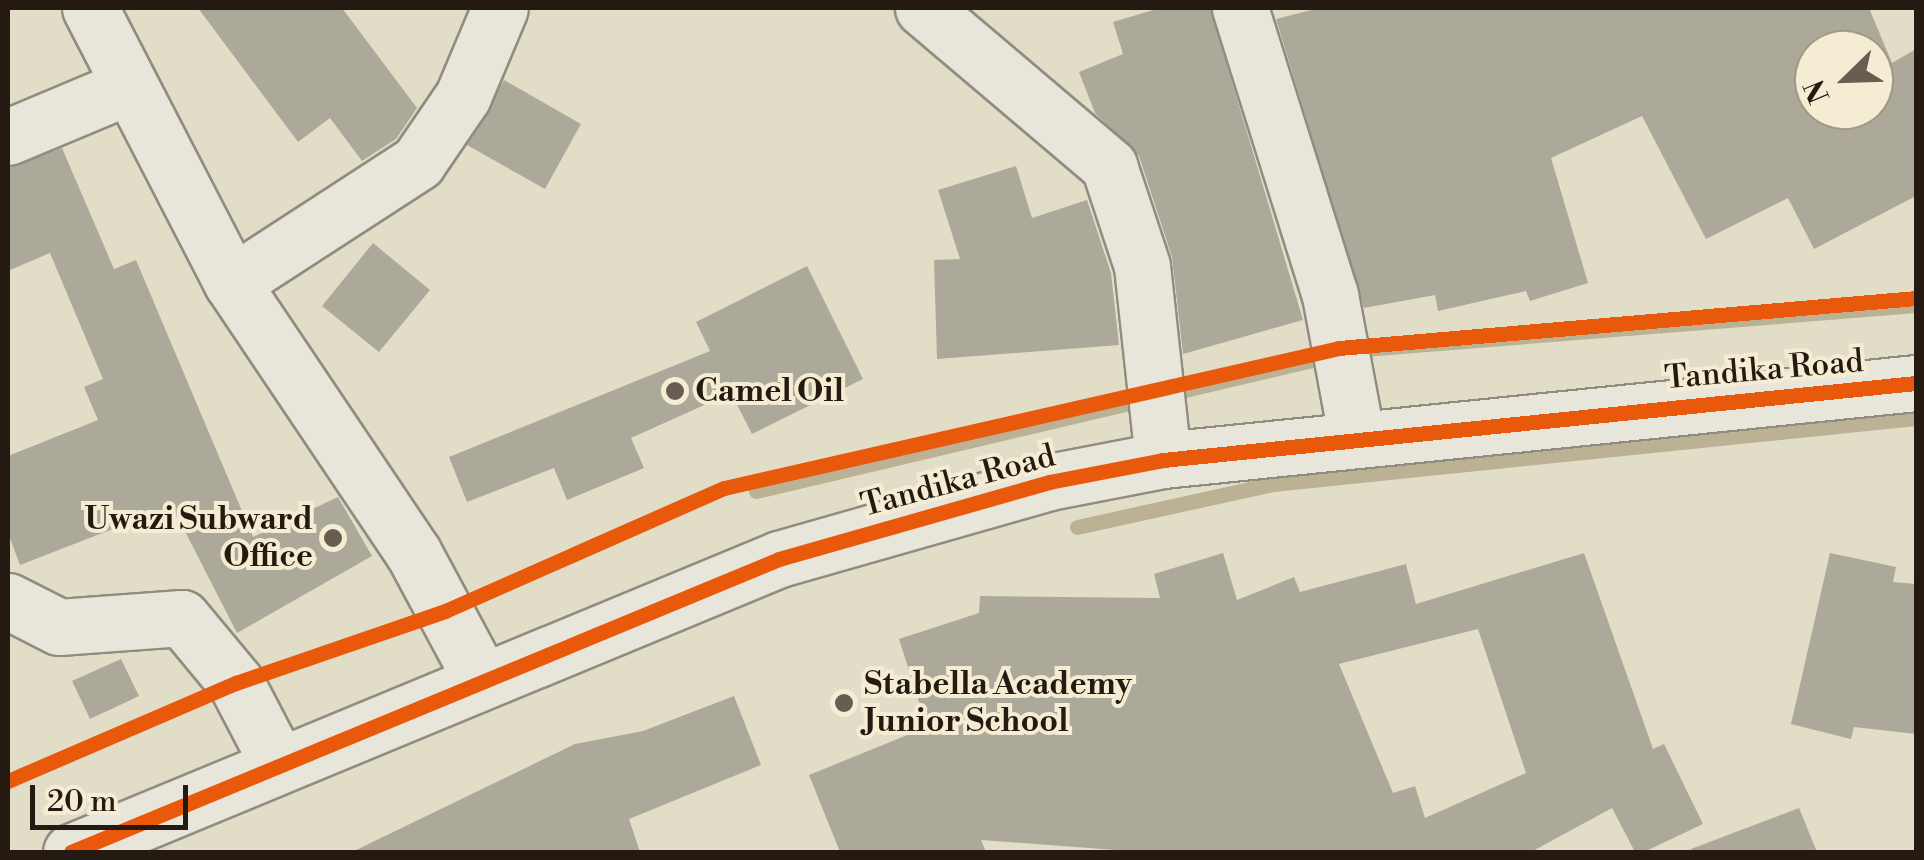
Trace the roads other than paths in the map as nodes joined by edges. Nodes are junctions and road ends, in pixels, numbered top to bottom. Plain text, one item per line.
1 (90, 8) edge
2 (500, 8) edge
3 (923, 8) edge
4 (1240, 8) edge
5 (125, 88) junction
6 (8, 136) edge
7 (232, 283) junction
8 (1916, 383) edge
9 (1357, 439) junction
10 (1163, 460) junction
11 (8, 601) edge
12 (480, 677) junction
13 (276, 760) junction
14 (71, 852) edge

1 - 5 street
2 - 7 street
3 - 10 street
4 - 9 street
5 - 6 street
5 - 7 street
7 - 12 street
8 - 9 street, Tandika Road
9 - 10 street, Tandika Road
10 - 12 street, Tandika Road
11 - 13 street
12 - 13 street, Tandika Road
13 - 14 street, Tandika Road

